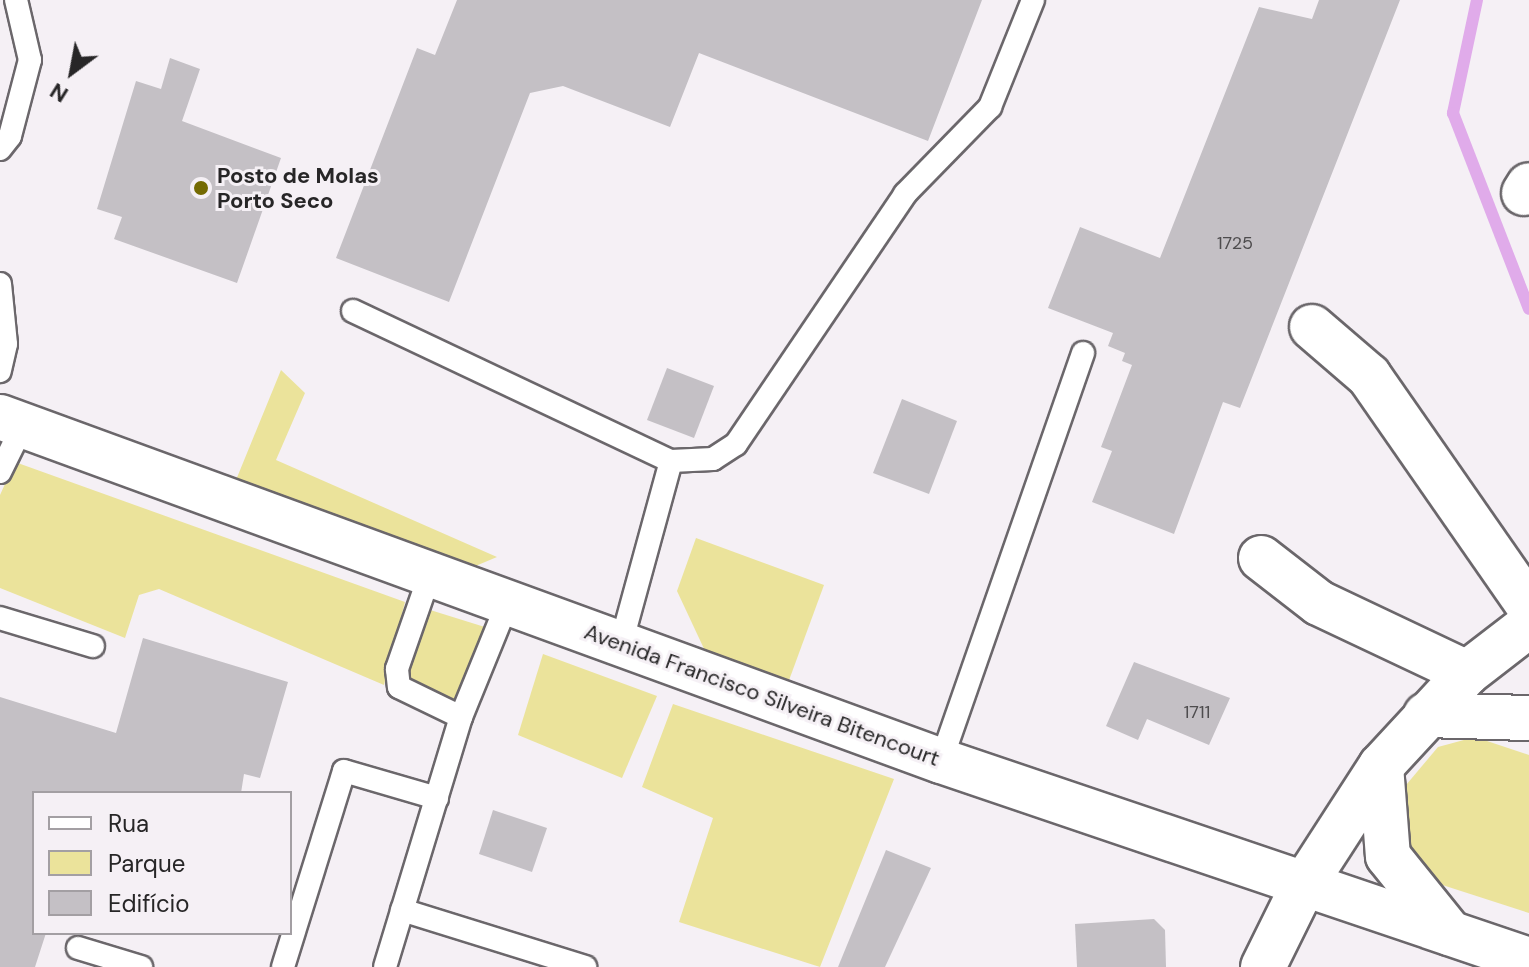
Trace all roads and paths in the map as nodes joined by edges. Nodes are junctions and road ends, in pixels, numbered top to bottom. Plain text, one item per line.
1 (16, 0) edge
2 (1033, 0) edge
3 (0, 149) edge
4 (0, 284) edge
5 (353, 311) dead end
6 (1312, 327) dead end
7 (1083, 353) dead end
8 (0, 371) edge
9 (11, 421) edge
10 (671, 461) junction
11 (0, 472) edge
12 (1261, 558) dead end
13 (430, 574) junction
14 (508, 602) junction
15 (1529, 606) edge
16 (0, 618) edge
17 (1529, 625) edge
18 (621, 644) junction
19 (93, 646) dead end
20 (1467, 673) junction
21 (1426, 715) junction
22 (461, 717) junction
23 (1529, 718) edge
24 (941, 761) junction
25 (1381, 766) junction
26 (437, 798) junction
27 (1302, 888) junction
28 (402, 910) junction
29 (1453, 936) junction
30 (78, 948) dead end
31 (1529, 960) edge
32 (141, 967) edge
33 (283, 967) edge
34 (385, 967) edge
35 (585, 967) edge
36 (1263, 967) edge

1 - 3 lane
2 - 10 lane
4 - 8 lane
5 - 10 lane
6 - 15 main road
7 - 24 lane
9 - 11 lane
9 - 13 main road, Avenida Francisco Silveira Bitencourt
10 - 18 lane
12 - 20 main road
13 - 14 main road, Avenida Francisco Silveira Bitencourt
13 - 22 lane
14 - 18 main road, Avenida Francisco Silveira Bitencourt
14 - 22 lane
16 - 19 lane
17 - 20 main road
18 - 24 main road, Avenida Francisco Silveira Bitencourt
20 - 21 main road
21 - 23 main road
21 - 25 main road
22 - 26 lane
24 - 27 main road, Avenida Francisco Silveira Bitencourt
25 - 27 main road
25 - 29 main road
26 - 28 lane
26 - 33 lane
27 - 29 main road, Avenida Francisco Silveira Bitencourt
27 - 36 main road
28 - 34 lane
28 - 35 lane
29 - 31 main road, Avenida Francisco Silveira Bitencourt
30 - 32 lane

